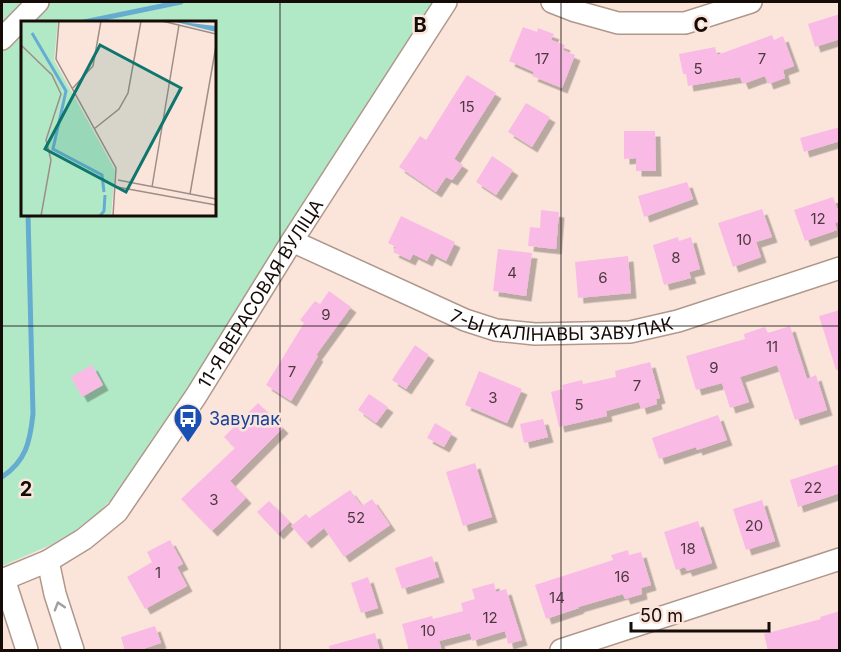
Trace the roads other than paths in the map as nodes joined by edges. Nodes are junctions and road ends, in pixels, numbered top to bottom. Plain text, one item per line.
1 (38, 2) edge
2 (446, 2) edge
3 (552, 2) edge
4 (751, 2) edge
5 (2, 39) edge
6 (292, 241) junction
7 (840, 268) edge
8 (840, 559) edge
9 (48, 561) junction
10 (3, 580) edge
11 (27, 651) edge
12 (73, 651) edge
13 (561, 651) edge

1 - 5 street
2 - 6 street, 11-Я ВЕРАСОВАЯ ВУЛІЦА
3 - 4 street
6 - 7 street, 7-Ы КАЛІНАВЫ ЗАВУЛАК
6 - 9 street, 11-Я ВЕРАСОВАЯ ВУЛІЦА
8 - 13 street
9 - 10 street, 11-Я ВЕРАСОВАЯ ВУЛІЦА
12 -> 9 street
10 - 11 street

